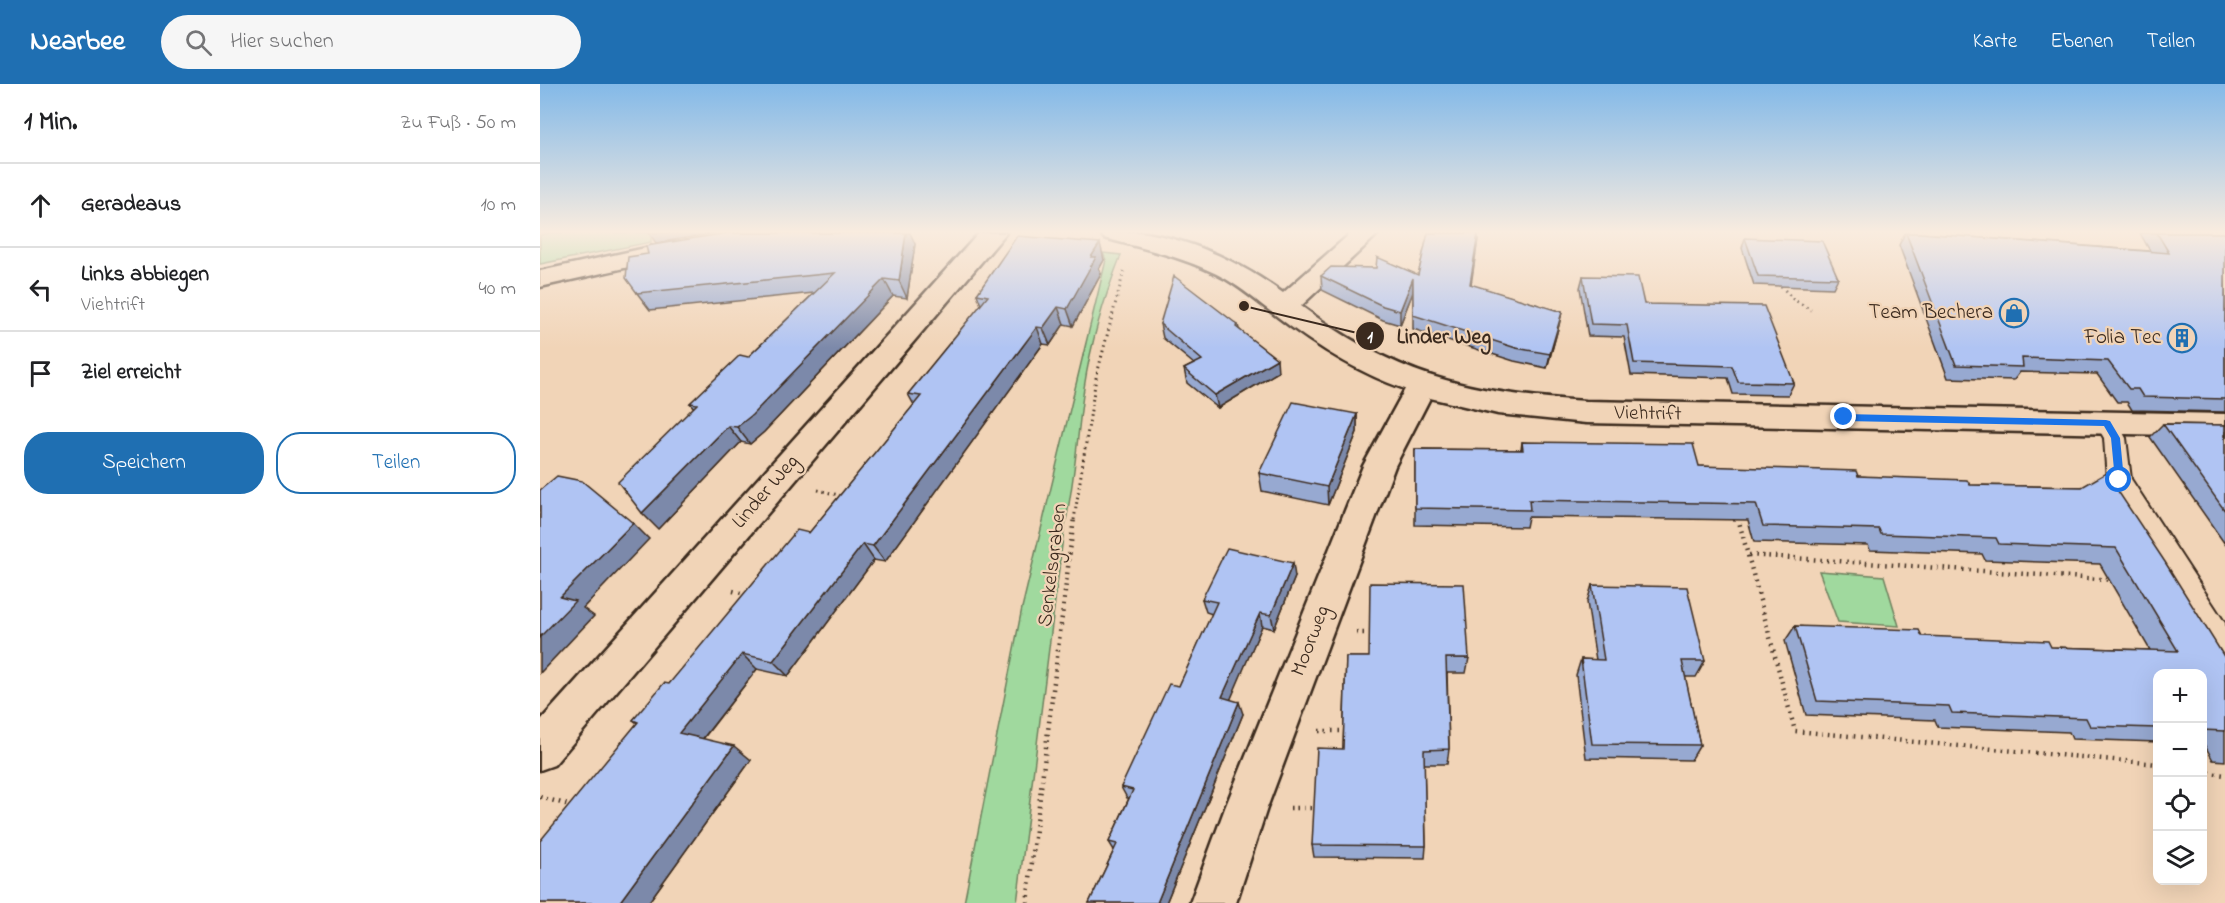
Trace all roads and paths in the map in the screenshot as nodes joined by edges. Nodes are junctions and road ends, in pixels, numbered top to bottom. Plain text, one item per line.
1 (577, 271) edge
2 (960, 271) edge
3 (1124, 271) edge
4 (1230, 271) edge
5 (1324, 271) edge
6 (540, 279) edge
7 (1781, 286) edge
8 (1283, 308) junction
9 (1811, 310) dead end
10 (1422, 385) junction
11 (2106, 423) junction
12 (2225, 425) edge
13 (1737, 514) edge
14 (1749, 555) junction
15 (2115, 580) dead end
16 (2225, 646) edge
17 (540, 751) edge
18 (2153, 764) edge
19 (2207, 773) edge
20 (2225, 775) edge
21 (540, 797) edge
22 (573, 806) edge
23 (1027, 903) edge
24 (1213, 903) edge

1 - 6 street
2 - 17 street, Linder Weg
3 - 23 path, Senkelsgraben
4 - 8 street, Viehtrift
5 - 8 street
7 - 9 path
8 - 10 street, Viehtrift
10 - 11 street, Viehtrift
10 - 24 street, Moorweg
11 - 12 street, Viehtrift
11 - 16 lane
13 - 14 path
14 - 15 path
14 - 18 path
19 - 20 path
21 - 22 path

